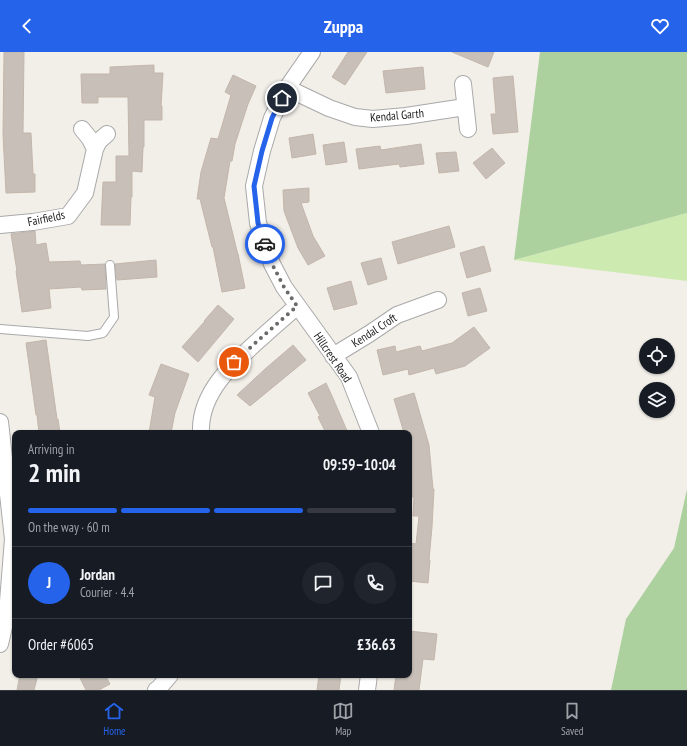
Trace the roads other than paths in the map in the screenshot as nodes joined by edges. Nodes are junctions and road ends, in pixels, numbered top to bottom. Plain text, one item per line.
1 (312, 52) edge
2 (463, 84) dead end
3 (287, 88) junction
4 (465, 107) junction
5 (82, 129) dead end
6 (468, 129) dead end
7 (107, 134) dead end
8 (95, 149) junction
9 (0, 225) edge
10 (110, 266) dead end
11 (438, 300) dead end
12 (297, 306) junction
13 (0, 329) edge
14 (334, 356) junction
15 (0, 422) edge
16 (201, 430) edge
17 (370, 430) edge
18 (12, 530) edge
19 (12, 552) edge
20 (0, 644) edge
21 (167, 678) edge
22 (369, 678) edge
23 (156, 690) edge
24 (367, 690) edge

1 - 3 street, Hillcrest Road
2 - 4 street
3 - 4 street, Kendal Garth
3 - 12 street, Hillcrest Road
4 - 6 street
5 - 8 street
7 - 8 street, Fairfields
8 - 9 street, Fairfields
10 - 13 lane
11 - 14 street, Kendal Croft
12 - 14 street, Hillcrest Road
12 - 16 street
14 - 17 street, Hillcrest Road
15 - 18 street
19 - 20 street
21 - 23 street
22 - 24 street

